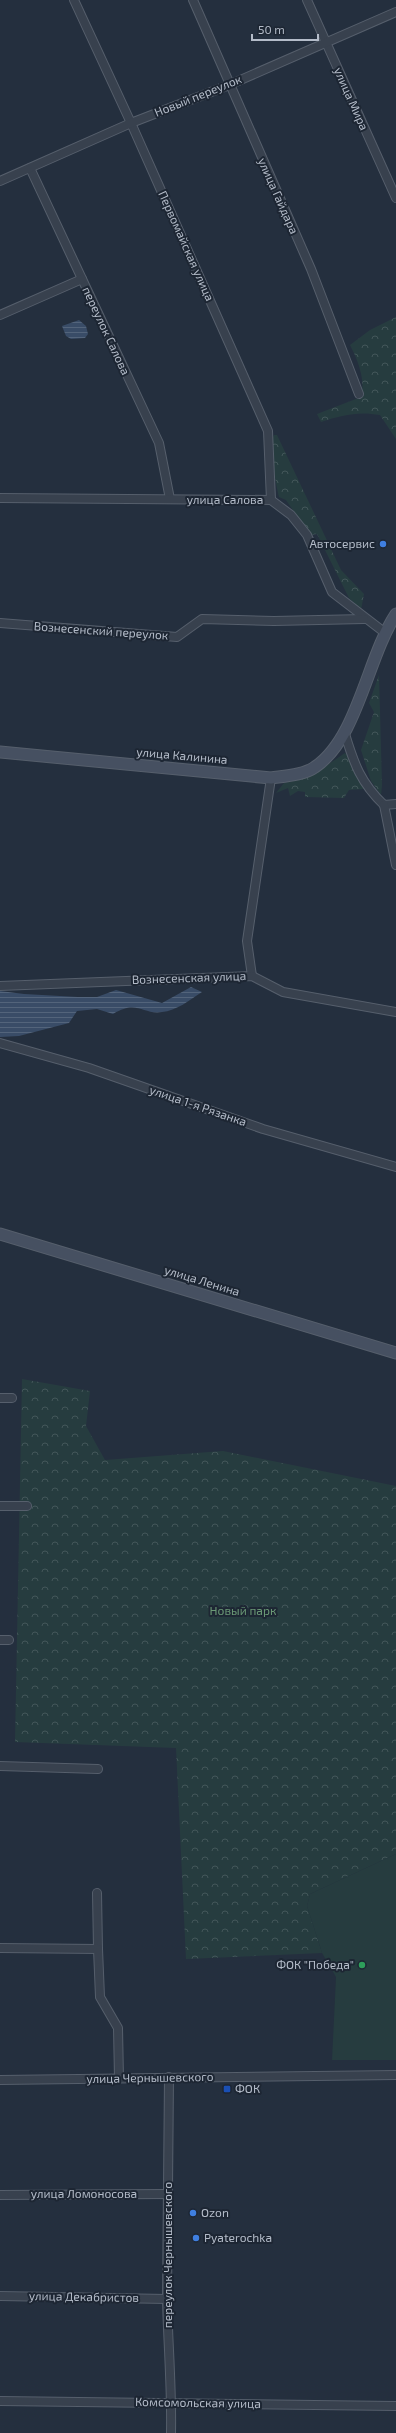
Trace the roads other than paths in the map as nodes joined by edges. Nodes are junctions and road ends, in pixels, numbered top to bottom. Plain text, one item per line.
1 (74, 0) edge
2 (193, 0) edge
3 (307, 0) edge
4 (396, 12) edge
5 (325, 42) junction
6 (229, 85) junction
7 (131, 123) junction
8 (30, 168) junction
9 (0, 181) edge
10 (396, 198) edge
11 (82, 279) junction
12 (0, 315) edge
13 (359, 394) dead end
14 (0, 498) edge
15 (170, 499) junction
16 (271, 500) junction
17 (396, 614) edge
18 (364, 619) junction
19 (0, 623) edge
20 (384, 632) junction
21 (345, 734) junction
22 (0, 752) edge
23 (271, 778) junction
24 (396, 804) edge
25 (384, 805) junction
26 (396, 865) edge
27 (252, 976) junction
28 (0, 986) edge
29 (396, 1012) edge
30 (0, 1043) edge
31 (396, 1167) edge
32 (0, 1234) edge
33 (396, 1353) edge
34 (0, 1398) edge
35 (12, 1398) dead end
36 (0, 1506) edge
37 (27, 1506) dead end
38 (0, 1766) edge
39 (98, 1769) dead end
40 (97, 1893) dead end
41 (0, 1948) edge
42 (98, 1949) junction
43 (396, 2075) edge
44 (169, 2077) junction
45 (119, 2078) junction
46 (0, 2080) edge
47 (168, 2194) junction
48 (0, 2195) edge
49 (0, 2296) edge
50 (167, 2299) junction
51 (0, 2402) edge
52 (172, 2402) junction
53 (396, 2406) edge
54 (171, 2433) edge

1 - 7 street, Первомайская улица
2 - 6 street, улица Гайдара
3 - 5 street, улица Мира
4 - 5 street, Новый переулок
5 - 6 street, Новый переулок
5 - 10 street, улица Мира
6 - 7 street, Новый переулок
6 - 13 street, улица Гайдара
7 - 8 street, Новый переулок
7 - 16 street, Первомайская улица
8 - 9 street, Новый переулок
8 - 11 street, переулок Салова
11 - 12 street
11 - 15 street, переулок Салова
14 - 15 street, улица Салова
15 - 16 street, улица Салова
16 - 18 street, улица Салова
17 - 20 main road, улица Калинина
18 - 19 street, Вознесенский переулок
18 - 20 street, улица Салова
20 - 21 main road, улица Калинина
21 - 23 main road, улица Калинина
21 - 25 street
22 - 23 main road, улица Калинина
23 - 27 street
24 - 25 street
25 - 26 street
27 - 28 street, Вознесенская улица
27 - 29 street, Вознесенская улица
30 - 31 street, улица 1-я Рязанка
32 - 33 main road, улица Ленина
34 - 35 street
36 - 37 street
38 - 39 street
40 - 42 street
41 - 42 street
42 - 45 street
43 - 44 street, улица Чернышевского
44 - 45 street, улица Чернышевского
44 - 47 street, переулок Чернышевского
45 - 46 street, улица Чернышевского
47 - 48 street, улица Ломоносова
47 - 50 street, переулок Чернышевского
49 - 50 street, улица Декабристов
50 - 52 street, переулок Чернышевского
51 - 52 street, Комсомольская улица
52 - 53 street, Комсомольская улица
52 - 54 street, переулок Чернышевского

